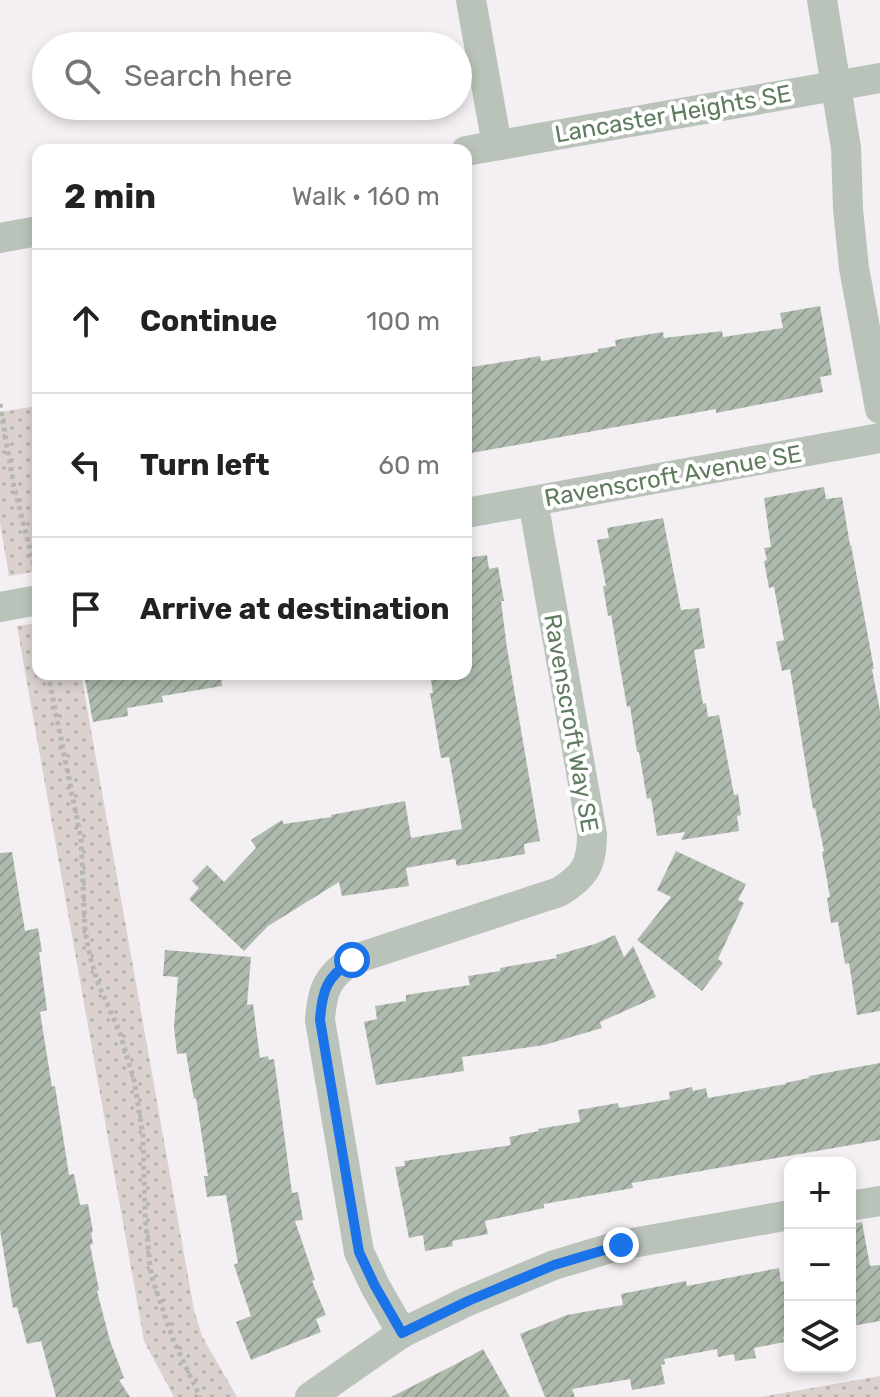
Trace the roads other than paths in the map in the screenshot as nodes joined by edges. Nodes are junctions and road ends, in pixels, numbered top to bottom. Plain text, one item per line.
1 (471, 0) edge
2 (822, 0) edge
3 (880, 78) edge
4 (837, 85) junction
5 (497, 145) junction
6 (472, 150) edge
7 (32, 232) edge
8 (0, 238) edge
9 (880, 409) edge
10 (880, 438) edge
11 (533, 501) junction
12 (472, 512) edge
13 (32, 601) edge
14 (0, 607) edge
15 (880, 1201) edge
16 (856, 1205) edge
17 (784, 1216) edge
18 (402, 1333) junction
19 (310, 1397) edge

1 - 5 street
2 - 4 street
3 - 4 street, Lancaster Heights SE
4 - 5 street, Lancaster Heights SE
4 - 9 street
5 - 6 street, Lancaster Heights SE
7 - 8 street
10 - 11 street, Ravenscroft Avenue SE
11 - 12 street, Ravenscroft Avenue SE
11 - 18 street, Ravenscroft Way SE
13 - 14 street
15 - 16 street
17 - 18 street
18 - 19 street

